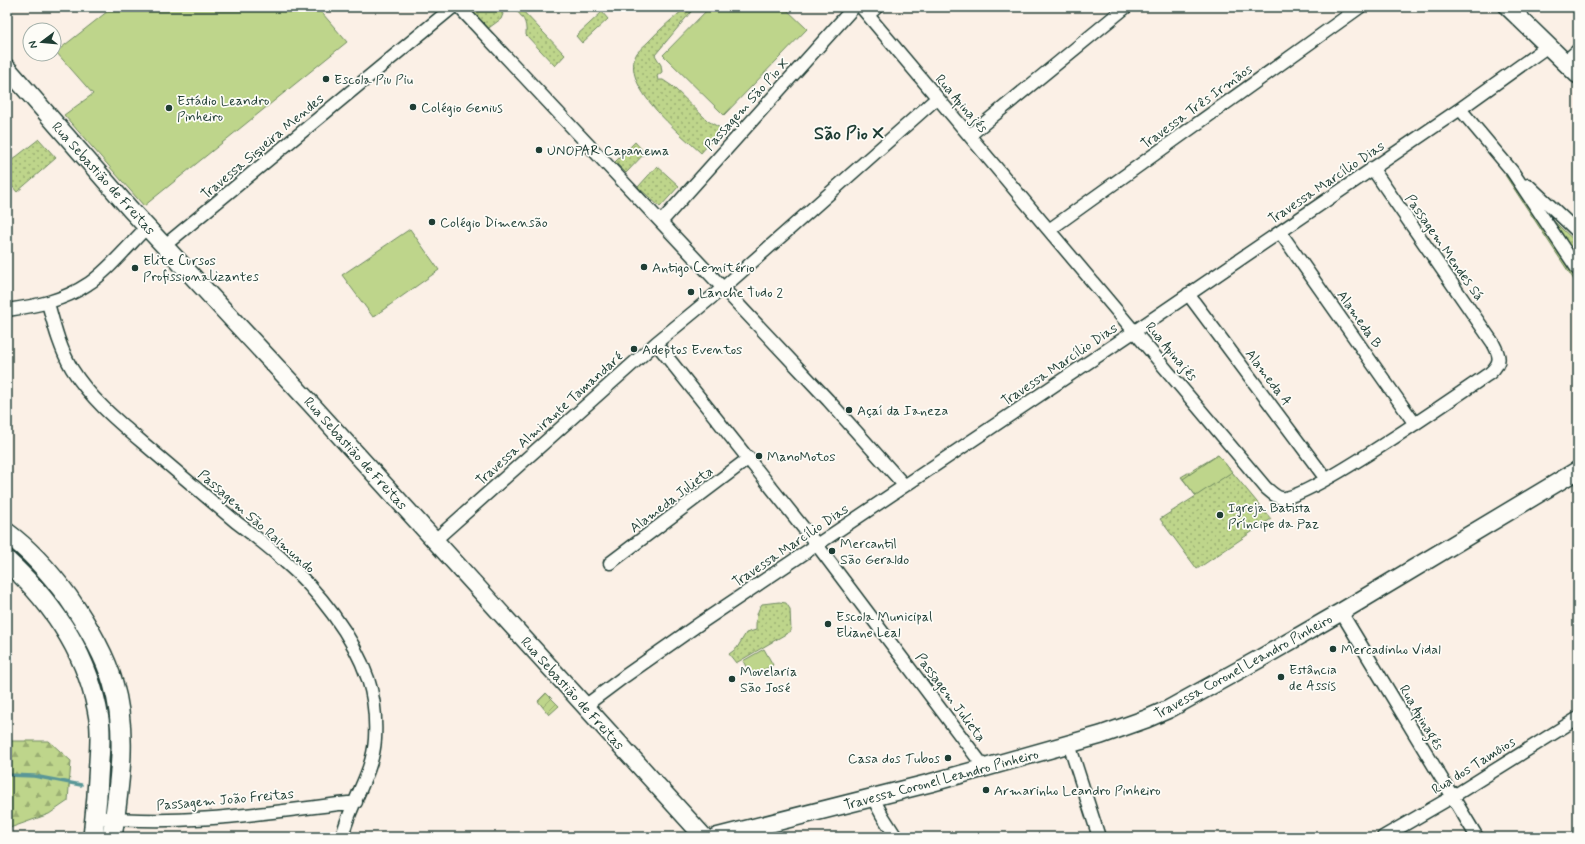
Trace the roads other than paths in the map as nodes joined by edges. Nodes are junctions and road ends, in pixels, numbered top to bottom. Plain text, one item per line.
1 (453, 7) edge
2 (459, 7) edge
3 (854, 7) edge
4 (1126, 7) edge
5 (1360, 7) edge
6 (1508, 7) edge
7 (869, 10) edge
8 (1548, 46) junction
9 (1578, 50) edge
10 (1565, 62) junction
11 (7, 68) edge
12 (1578, 75) edge
13 (937, 98) junction
14 (1460, 109) junction
15 (970, 135) junction
16 (1372, 168) junction
17 (1512, 170) junction
18 (660, 222) junction
19 (147, 227) junction
20 (1049, 230) junction
21 (1280, 232) junction
22 (1578, 232) edge
23 (164, 246) junction
24 (1578, 270) edge
25 (723, 288) junction
26 (1188, 294) junction
27 (48, 303) junction
28 (7, 310) edge
29 (1135, 331) junction
30 (656, 343) junction
31 (1493, 343) joint
32 (1415, 424) junction
33 (749, 458) junction
34 (1578, 470) edge
35 (1326, 479) junction
36 (904, 485) junction
37 (7, 533) edge
38 (434, 541) junction
39 (817, 545) junction
40 (7, 561) edge
41 (610, 563) dead end
42 (1341, 612) junction
43 (113, 683) junction
44 (92, 688) junction
45 (585, 706) junction
46 (1578, 718) edge
47 (1069, 744) junction
48 (984, 767) junction
49 (1452, 796) junction
50 (873, 798) junction
51 (356, 802) junction
52 (96, 817) junction
53 (113, 828) edge
54 (93, 837) edge
55 (342, 837) edge
56 (704, 837) edge
57 (716, 837) edge
58 (896, 837) edge
59 (1099, 837) edge
60 (1382, 837) edge
61 (1477, 837) edge

1 - 23 street, Travessa Siqueira Mendes
2 - 18 street
3 - 18 street, Passagem São Pio X
4 - 15 street
5 - 20 street, Travessa Três Irmãos
6 - 8 street
7 - 13 street, Rua Apinajés
8 - 10 street
8 - 14 street, Travessa Marcílio Dias
9 - 10 street
10 - 12 street
11 - 19 street, Rua Sebastião de Freitas
13 - 15 street, Rua Apinajés
13 - 25 street, Travessa Almirante Tamandaré
14 - 16 street, Travessa Marcílio Dias
14 - 17 street
15 - 20 street, Rua Apinajés
16 - 21 street, Travessa Marcílio Dias
16 - 31 street, Passagem Mendes Sá
17 - 22 street
17 - 24 street
18 - 25 street
19 - 23 street, Rua Sebastião de Freitas
19 - 27 street
20 - 29 street, Rua Apinajés
21 - 26 street, Travessa Marcílio Dias
21 - 32 street, Alameda B
23 - 38 street, Rua Sebastião de Freitas
25 - 30 street, Travessa Almirante Tamandaré
25 - 36 street
26 - 29 street, Travessa Marcílio Dias
26 - 35 street, Alameda A
27 - 28 street
27 - 51 street, Passagem São Raimundo
29 - 35 street, Rua Apinajés
29 - 36 street, Travessa Marcílio Dias
30 - 33 street, Passagem Julieta
30 - 38 street, Travessa Almirante Tamandaré
31 - 32 street, Rua Apinajés
32 - 35 street, Rua Apinajés
33 - 39 street, Passagem Julieta
33 - 41 street, Alameda Julieta
34 - 42 street, Travessa Coronel Leandro Pinheiro
36 - 39 street, Travessa Marcílio Dias
37 - 43 main road
38 - 45 street, Rua Sebastião de Freitas
39 - 45 street, Travessa Marcílio Dias
39 - 48 street, Passagem Julieta
40 - 44 main road
42 - 47 street, Travessa Coronel Leandro Pinheiro
42 - 49 street, Rua Apinagés
43 - 44 main road
43 - 53 main road
44 - 52 main road
45 - 56 street, Rua Sebastião de Freitas
46 - 49 street, Rua dos Tamôios
47 - 48 street, Travessa Coronel Leandro Pinheiro
47 - 59 street
48 - 50 street, Travessa Coronel Leandro Pinheiro
49 - 60 street, Rua dos Tamôios
49 - 61 street, Rua Apinagés
50 - 57 street, Travessa Coronel Leandro Pinheiro
50 - 58 street
51 - 53 street, Passagem João Freitas
51 - 55 street, Passagem São Raimundo
52 - 53 street, Passagem João Freitas
52 - 54 main road

